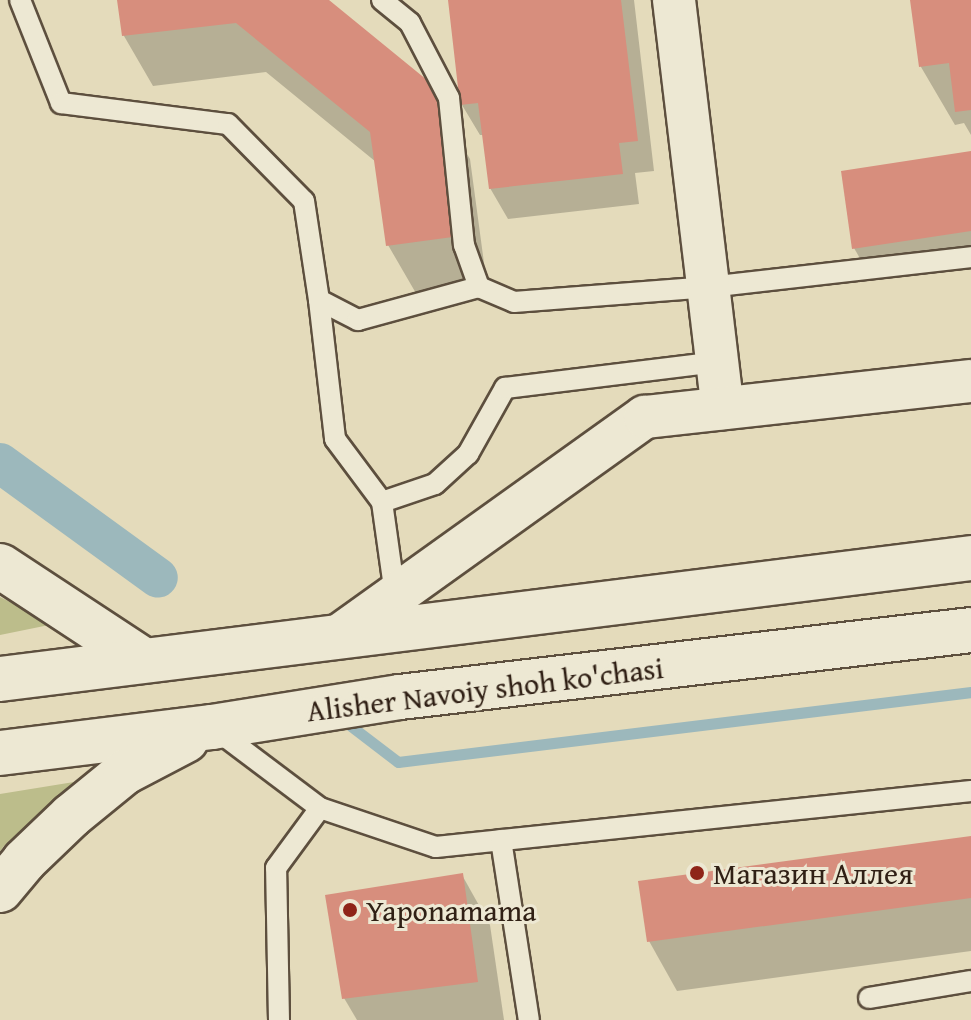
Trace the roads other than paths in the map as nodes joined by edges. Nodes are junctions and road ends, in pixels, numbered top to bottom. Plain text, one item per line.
1 (20, 0) edge
2 (382, 0) edge
3 (674, 0) edge
4 (971, 257) edge
5 (479, 287) junction
6 (709, 287) junction
7 (319, 300) junction
8 (718, 362) junction
9 (971, 381) edge
10 (723, 408) junction
11 (382, 502) junction
12 (971, 558) edge
13 (0, 566) edge
14 (395, 595) junction
15 (971, 630) edge
16 (340, 635) junction
17 (143, 660) junction
18 (0, 679) edge
19 (212, 727) junction
20 (0, 753) edge
21 (971, 791) edge
22 (320, 808) junction
23 (501, 840) junction
24 (0, 890) edge
25 (971, 981) edge
26 (869, 998) dead end
27 (279, 1020) edge
28 (529, 1020) edge

1 - 7 lane
2 - 5 lane
3 - 6 street
4 - 6 lane
5 - 6 lane
5 - 7 lane
6 - 8 street
7 - 11 lane
8 - 10 street
8 - 11 lane
9 - 10 street
10 - 14 street
11 - 14 lane
12 - 16 main road
13 - 17 main road
14 - 16 street
15 - 19 main road, Alisher Navoiy shoh ko'chasi
16 - 17 main road
17 - 18 main road
19 - 20 main road, Alisher Navoiy shoh ko'chasi
19 - 22 lane
19 - 24 main road
21 - 23 lane
22 - 23 lane
22 - 27 lane
23 - 28 lane
25 - 26 lane

